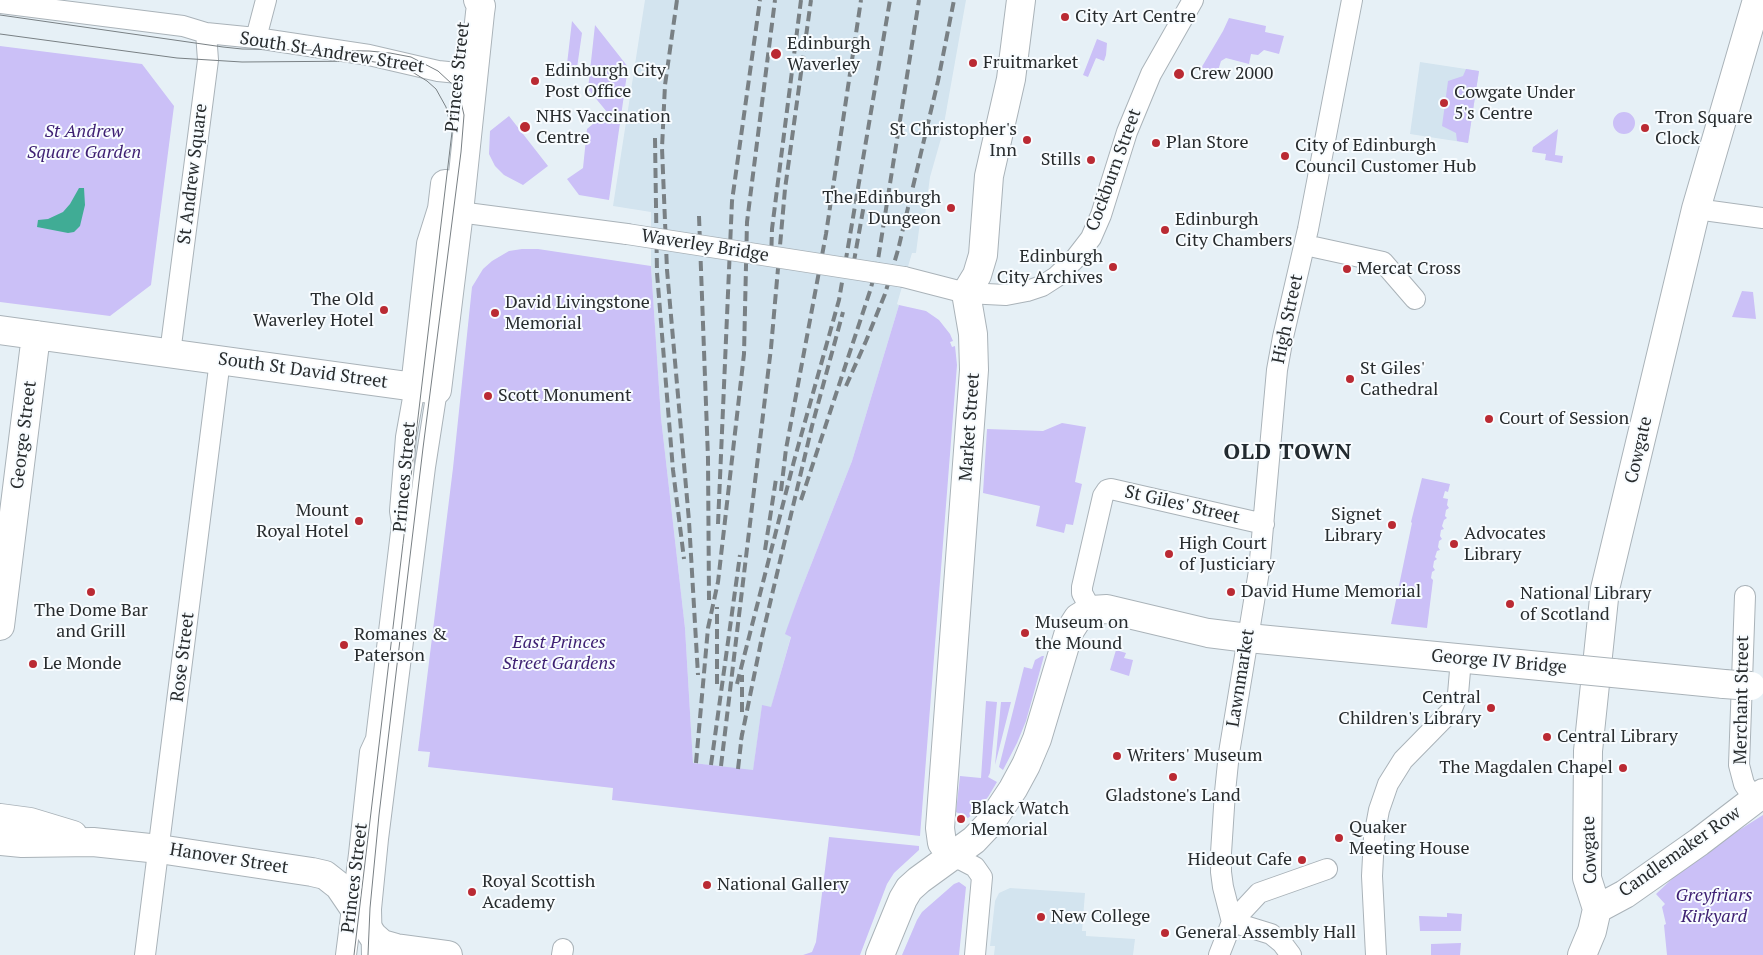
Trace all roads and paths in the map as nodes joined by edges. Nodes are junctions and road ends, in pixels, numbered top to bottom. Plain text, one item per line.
1 (266, 0) edge
2 (466, 0) edge
3 (478, 0) edge
4 (1021, 0) edge
5 (1193, 0) edge
6 (1352, 0) edge
7 (1757, 0) edge
8 (0, 3) edge
9 (206, 33) junction
10 (256, 38) junction
11 (458, 73) junction
12 (1696, 209) junction
13 (450, 211) junction
14 (1763, 218) edge
15 (1306, 237) junction
16 (966, 293) junction
17 (1415, 299) dead end
18 (0, 330) edge
19 (36, 335) junction
20 (170, 353) junction
21 (220, 360) junction
22 (426, 388) junction
23 (1264, 524) junction
24 (1745, 596) dead end
25 (1091, 610) junction
26 (0, 626) edge
27 (1248, 638) junction
28 (1461, 659) junction
29 (1751, 686) dead end
30 (1759, 797) edge
31 (0, 818) edge
32 (0, 841) edge
33 (93, 842) junction
34 (158, 849) junction
35 (954, 856) junction
36 (1327, 869) dead end
37 (352, 904) junction
38 (1597, 910) junction
39 (1232, 922) junction
40 (372, 946) edge
41 (1375, 949) edge
42 (145, 955) edge
43 (346, 955) edge
44 (448, 955) edge
45 (880, 955) edge
46 (975, 955) edge
47 (1219, 955) edge
48 (1291, 955) edge
49 (1582, 955) edge

1 - 10 street
2 - 11 street, Princes Street
3 - 13 street, Princes Street
4 - 16 street
5 - 16 street, Cockburn Street
6 - 15 street, High Street
7 - 12 street, Cowgate
8 - 9 street
9 - 10 street, South St Andrew Street
9 - 20 street, St Andrew Square
10 - 11 street, South St Andrew Street
11 - 13 street, Princes Street
12 - 14 street
12 - 38 street, Cowgate
13 - 16 street, Waverley Bridge, bridge
13 - 22 street, Princes Street
15 - 17 street
15 - 23 street, High Street
16 - 35 street, Market Street
18 - 19 street
19 - 20 street
19 - 26 street, George Street
20 - 21 street, South St David Street
21 - 22 street, South St David Street
21 - 34 street, Rose Street
22 - 37 street, Princes Street
22 - 40 street, Princes Street
23 - 25 street, St Giles' Street
23 - 27 street, Lawnmarket
24 - 30 street, Merchant Street
25 - 27 street, George IV Bridge
25 - 35 street
27 - 28 street, George IV Bridge
27 - 39 street, Lawnmarket
28 - 29 street, George IV Bridge, bridge
28 - 41 street
30 - 38 street, Candlemaker Row
31 - 33 street, Hanover Street
32 - 33 street, Hanover Street
33 - 34 street, Hanover Street
34 - 37 street, Hanover Street
34 - 42 street, Rose Street
35 - 45 street
35 - 46 street
36 - 39 street
37 - 40 street, Hanover Street
37 - 43 street, Princes Street
38 - 49 street
39 - 47 street
39 - 48 street
40 - 44 street

